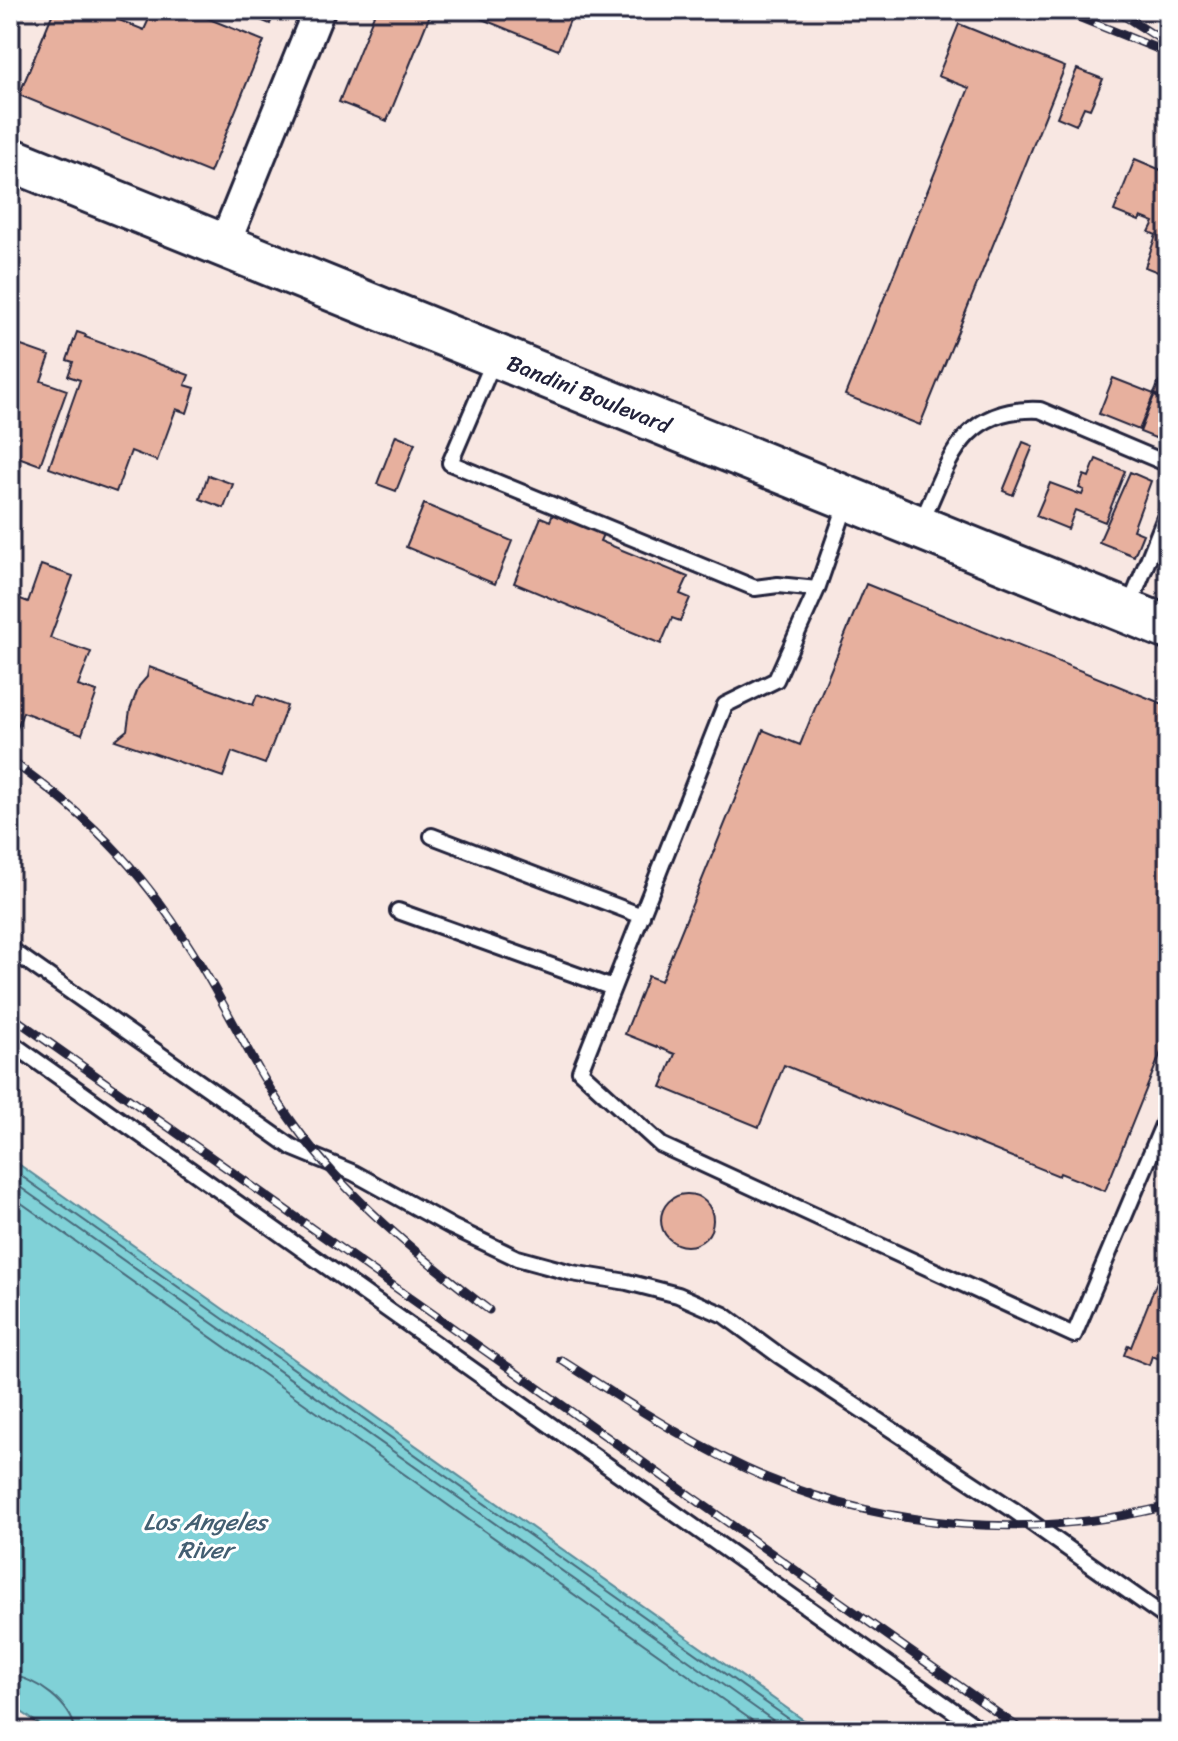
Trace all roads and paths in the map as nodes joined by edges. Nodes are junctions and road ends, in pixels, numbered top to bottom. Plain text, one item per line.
1 (319, 10) edge
2 (10, 159) edge
3 (224, 245) junction
4 (496, 356) junction
5 (1168, 464) edge
6 (849, 498) junction
7 (1168, 510) edge
8 (919, 527) junction
9 (817, 589) junction
10 (1128, 612) junction
11 (1168, 628) edge
12 (432, 836) dead end
13 (398, 911) dead end
14 (642, 916) junction
15 (10, 949) edge
16 (613, 988) junction
17 (10, 1042) edge
18 (1168, 1113) edge
19 (1168, 1619) edge
20 (982, 1731) edge

1 - 3 street
2 - 3 main road, Bandini Boulevard
3 - 4 main road, Bandini Boulevard
4 - 6 main road, Bandini Boulevard
4 - 9 lane
5 - 8 lane
6 - 8 main road, Bandini Boulevard
6 - 9 lane
7 - 10 lane
8 - 10 main road, Bandini Boulevard
9 - 14 lane
10 - 11 main road, Bandini Boulevard
12 - 14 lane
13 - 16 lane
14 - 16 lane
15 - 19 lane
16 - 18 lane
17 - 20 lane

